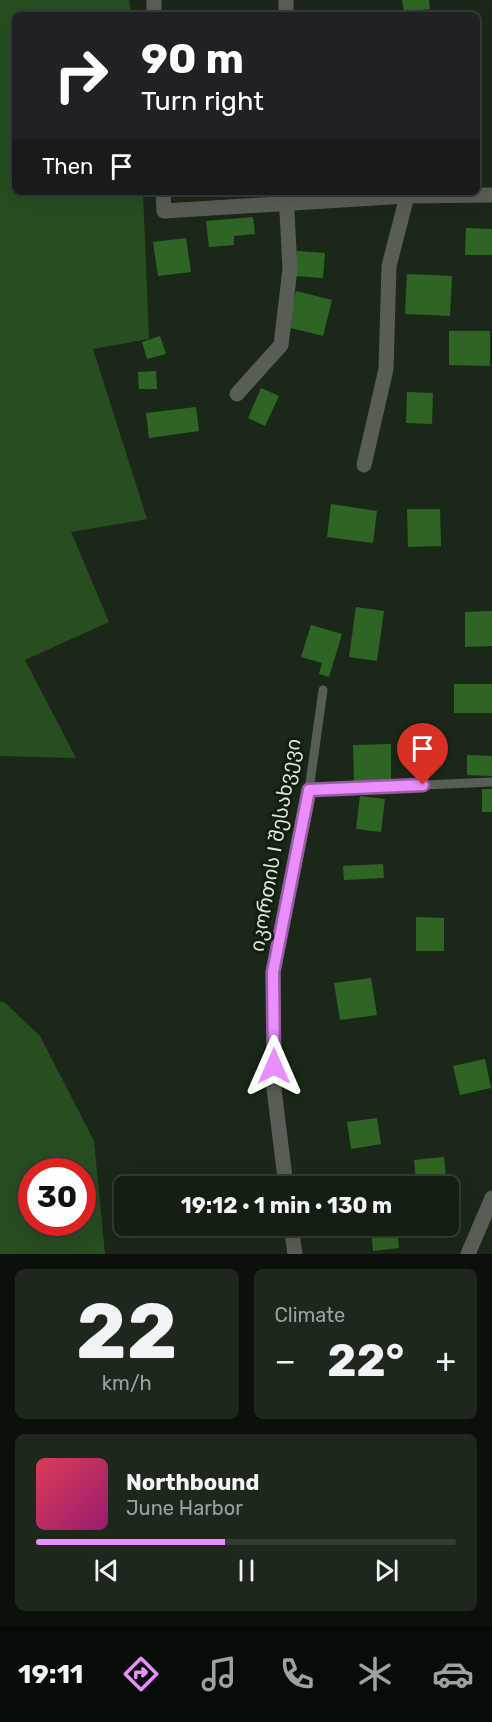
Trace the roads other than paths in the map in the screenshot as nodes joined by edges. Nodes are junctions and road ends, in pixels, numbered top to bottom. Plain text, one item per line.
1 (163, 195) edge
2 (492, 195) edge
3 (407, 196) junction
4 (286, 198) edge
5 (237, 394) dead end
6 (364, 465) dead end
7 (323, 690) dead end
8 (492, 782) edge
9 (309, 790) junction
10 (285, 1176) edge
11 (492, 1198) edge
12 (292, 1236) edge
13 (295, 1254) edge
14 (468, 1254) edge

1 - 4 street
2 - 3 street
3 - 4 street
3 - 6 street
4 - 5 street
7 - 9 lane, იკორთის I შესახვევი
8 - 9 lane
9 - 10 street, იკორთის I შესახვევი
11 - 14 street
12 - 13 street

